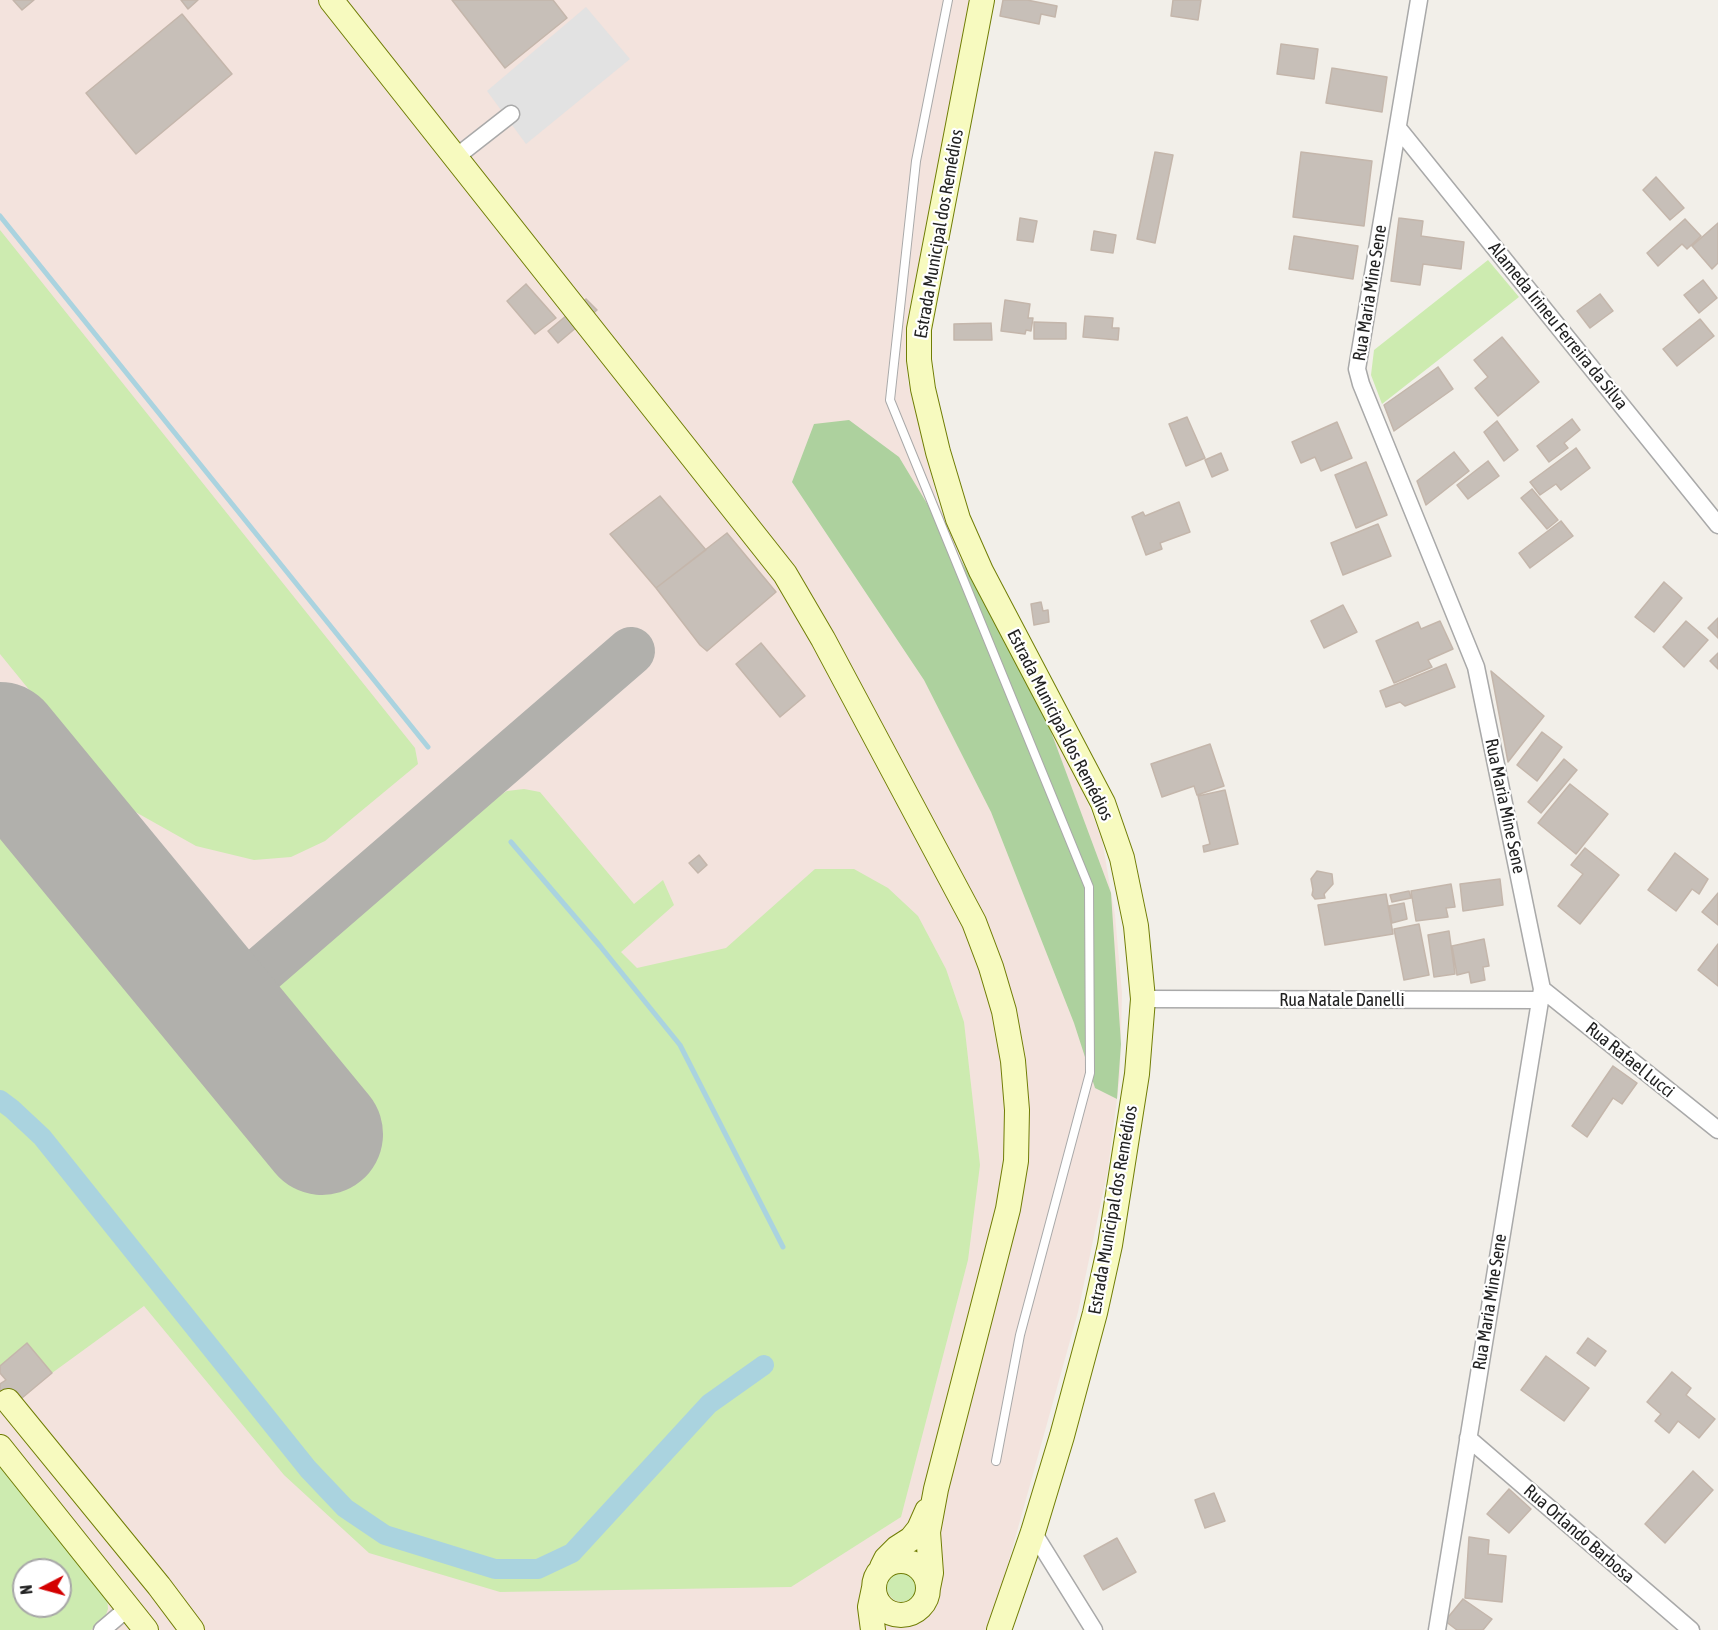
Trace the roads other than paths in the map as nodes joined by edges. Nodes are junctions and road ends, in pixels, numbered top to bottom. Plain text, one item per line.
1 (331, 0) edge
2 (948, 0) edge
3 (982, 0) edge
4 (1419, 0) edge
5 (511, 114) dead end
6 (1398, 128) junction
7 (456, 157) junction
8 (1718, 525) edge
9 (1541, 995) junction
10 (1143, 999) junction
11 (1718, 1130) edge
12 (8, 1401) dead end
13 (1468, 1438) junction
14 (0, 1447) edge
15 (996, 1461) dead end
16 (936, 1489) junction
17 (1033, 1532) junction
18 (877, 1579) junction
19 (159, 1586) junction
20 (925, 1596) junction
21 (128, 1608) junction
22 (102, 1630) edge
23 (147, 1630) edge
24 (192, 1630) edge
25 (873, 1630) edge
26 (904, 1630) edge
27 (999, 1630) edge
28 (1094, 1630) edge
29 (1437, 1630) edge
30 (1691, 1630) edge

1 - 7 street
2 - 15 lane
3 - 10 street, Estrada Municipal dos Remédios
4 - 6 street, Rua Maria Mine Sene
5 - 7 street
6 - 8 street, Alameda Irineu Ferreira da Silva
6 - 9 street, Rua Maria Mine Sene
7 - 16 street
9 - 10 street, Rua Natale Danelli
9 - 11 street, Rua Rafael Lucci
9 - 13 street, Rua Maria Mine Sene
10 - 17 street, Estrada Municipal dos Remédios
12 - 19 street
13 - 29 street, Rua Maria Mine Sene
13 - 30 street, Rua Orlando Barbosa
14 - 21 street
16 - 18 street
16 - 20 street
17 - 27 street, Estrada Municipal dos Remédios
17 - 28 street
18 - 20 street
18 - 20 street
18 - 25 street
19 - 21 street
19 - 24 street
20 - 26 street
21 - 22 street
21 - 23 street

